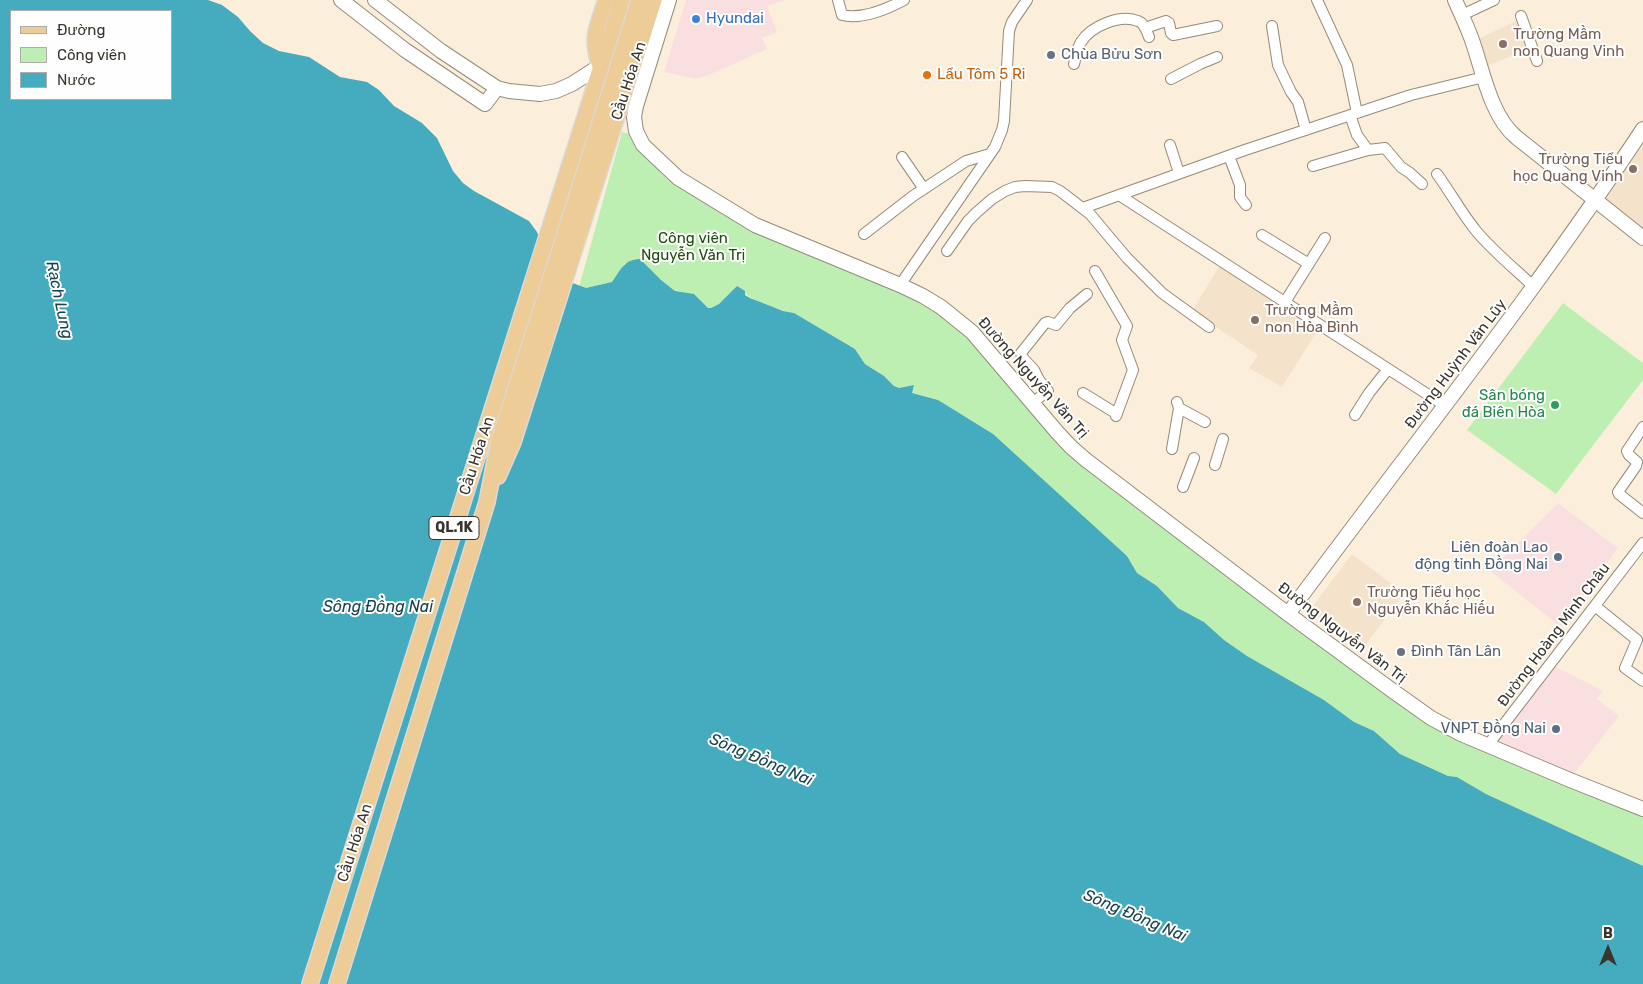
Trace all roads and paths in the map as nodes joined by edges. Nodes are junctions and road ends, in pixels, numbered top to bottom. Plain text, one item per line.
1 (341, 0) edge
2 (375, 0) edge
3 (606, 0) edge
4 (622, 0) edge
5 (639, 0) edge
6 (654, 0) edge
7 (669, 0) edge
8 (838, 0) edge
9 (904, 0) edge
10 (1027, 0) edge
11 (1317, 0) edge
12 (1455, 0) edge
13 (1494, 0) edge
14 (1462, 15) junction
15 (1521, 16) dead end
16 (1217, 26) dead end
17 (1272, 26) dead end
18 (1217, 58) dead end
19 (1537, 61) dead end
20 (1074, 64) dead end
21 (599, 69) junction
22 (1484, 77) junction
23 (1171, 79) dead end
24 (497, 88) junction
25 (1353, 114) junction
26 (1643, 129) edge
27 (1306, 130) junction
28 (1170, 146) dead end
29 (1368, 150) junction
30 (990, 154) junction
31 (1228, 156) junction
32 (902, 157) dead end
33 (1313, 166) dead end
34 (1180, 173) junction
35 (1436, 174) dead end
36 (1422, 184) dead end
37 (924, 189) junction
38 (1119, 195) junction
39 (1596, 200) junction
40 (1246, 205) dead end
41 (1083, 208) junction
42 (864, 234) dead end
43 (1262, 234) dead end
44 (1325, 238) dead end
45 (1643, 238) edge
46 (947, 251) dead end
47 (1309, 264) junction
48 (1095, 271) dead end
49 (900, 285) junction
50 (1534, 287) junction
51 (1087, 294) dead end
52 (1285, 302) junction
53 (1209, 327) dead end
54 (1388, 369) junction
55 (1083, 392) dead end
56 (1032, 403) junction
57 (1444, 405) junction
58 (1355, 415) dead end
59 (1205, 422) dead end
60 (1643, 427) edge
61 (1223, 439) dead end
62 (1172, 449) dead end
63 (1194, 458) dead end
64 (1215, 465) dead end
65 (1183, 488) dead end
66 (487, 502) junction
67 (1643, 513) edge
68 (1643, 542) edge
69 (1595, 606) junction
70 (1288, 614) junction
71 (1643, 681) edge
72 (1488, 745) junction
73 (1643, 809) edge
74 (336, 983) edge
75 (310, 984) edge

1 - 24 street
2 - 24 street
3 - 21 main road
4 - 21 main road, QL.1K
5 - 66 main road, Cầu Hóa An / QL.1K
6 - 66 main road, Cầu Hóa An / QL.1K
7 - 49 street, Đường Nguyễn Văn Trị
8 - 9 street
10 - 30 street
11 - 25 street
12 - 14 street
13 - 14 street
14 - 22 street
15 - 19 street
16 - 20 street
17 - 27 street
18 - 23 street
21 - 24 street
21 - 75 main road, Cầu Hóa An / QL.1K
22 - 25 street
22 - 39 street
25 - 27 street
25 - 29 street
26 - 39 street, Đường Huỳnh Văn Lũy
27 - 31 street
28 - 34 street
29 - 33 street
29 - 36 street
30 - 37 street
30 - 49 street
31 - 34 street
31 - 40 street
32 - 37 street
34 - 38 street
35 - 50 street
37 - 42 street
38 - 41 street
38 - 52 street
39 - 45 street
39 - 50 street, Đường Huỳnh Văn Lũy
41 - 46 street
41 - 53 street
43 - 47 street
44 - 47 street
47 - 52 street
48 - 55 street
49 - 56 street, Đường Nguyễn Văn Trị
50 - 57 street, Đường Huỳnh Văn Lũy
51 - 56 street
52 - 54 street
54 - 57 street
54 - 58 street
56 - 70 street, Đường Nguyễn Văn Trị
57 - 70 street, Đường Huỳnh Văn Lũy
59 - 62 street
60 - 67 street
61 - 64 street
63 - 65 street
66 - 74 main road, Cầu Hóa An / QL.1K
68 - 69 street, Đường Hoàng Minh Châu
69 - 71 street
69 - 72 street, Đường Hoàng Minh Châu
70 - 72 street, Đường Nguyễn Văn Trị
72 - 73 street, Đường Nguyễn Văn Trị

